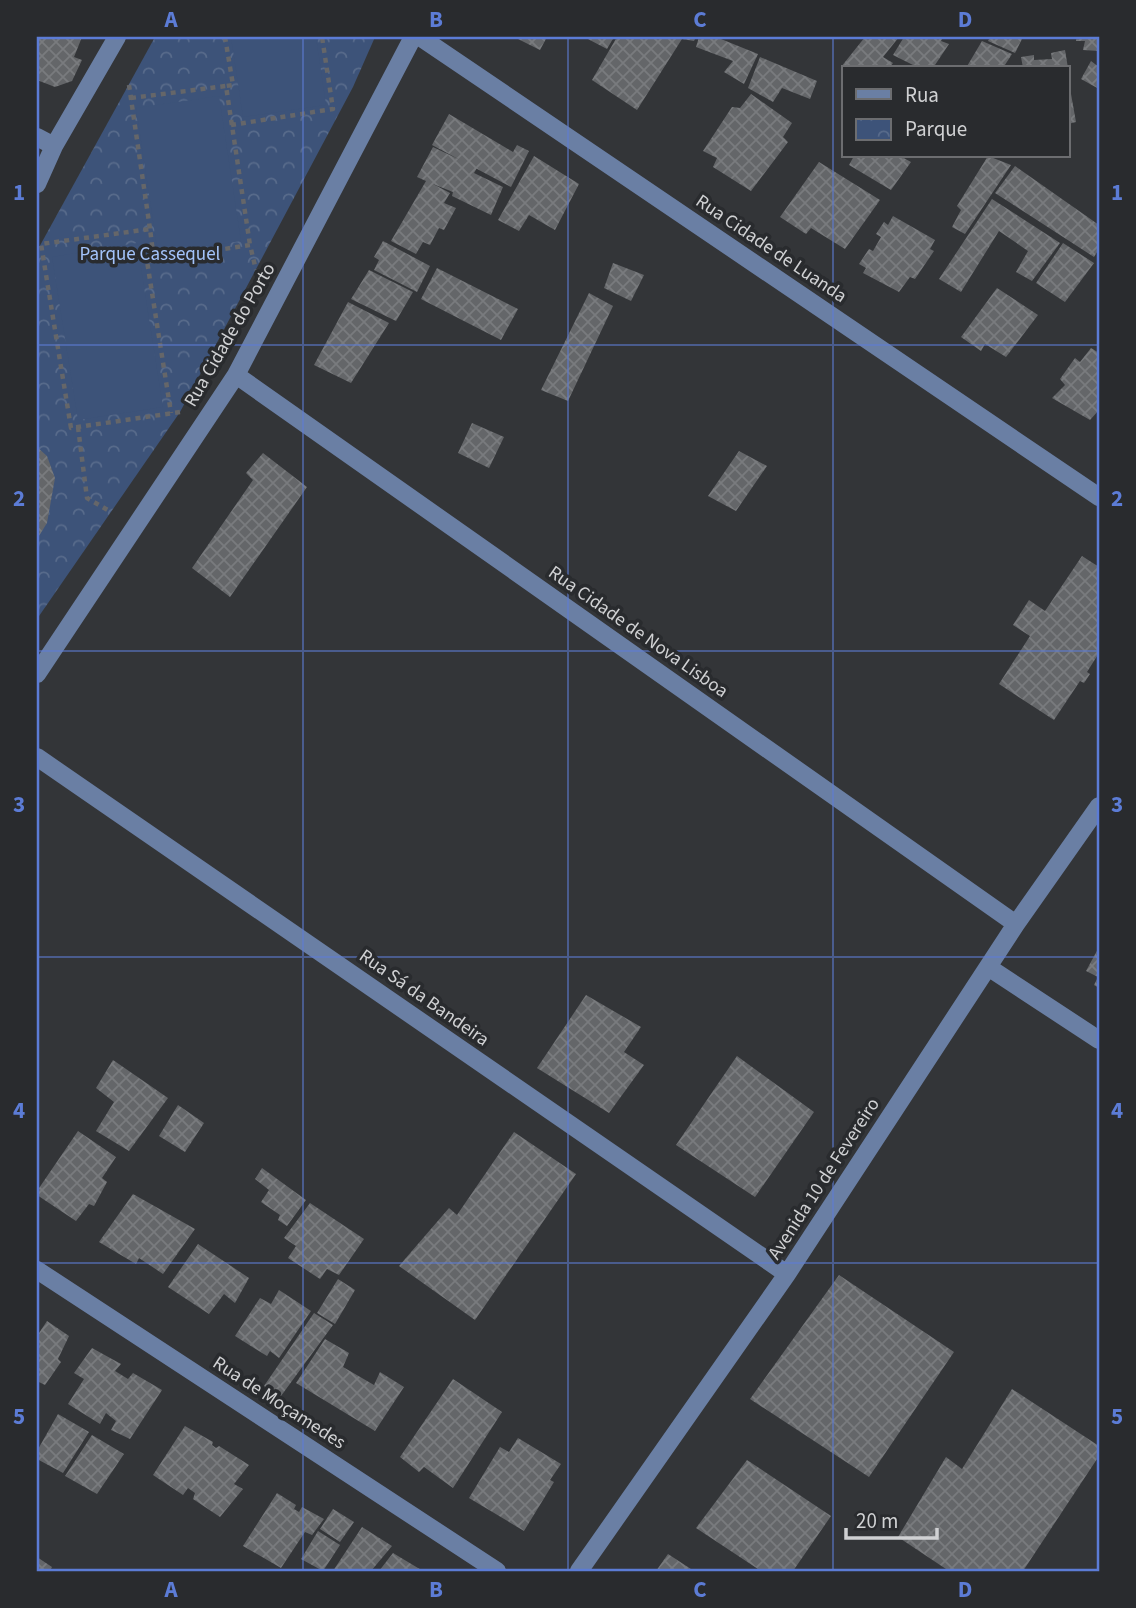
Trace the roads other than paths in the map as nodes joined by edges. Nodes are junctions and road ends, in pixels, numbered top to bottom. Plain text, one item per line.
1 (117, 37) edge
2 (413, 37) edge
3 (420, 37) edge
4 (37, 137) edge
5 (54, 146) junction
6 (37, 184) edge
7 (236, 375) junction
8 (1099, 497) edge
9 (37, 674) edge
10 (37, 757) edge
11 (1099, 806) edge
12 (1016, 924) junction
13 (988, 967) junction
14 (1099, 1040) edge
15 (37, 1270) edge
16 (787, 1274) junction
17 (497, 1571) edge
18 (579, 1571) edge

1 - 5 street
2 - 7 street, Rua Cidade do Porto
3 - 8 street, Rua Cidade de Luanda
4 - 5 street
5 - 6 street
7 - 9 street, Rua Cidade do Porto
7 - 12 street, Rua Cidade de Nova Lisboa
10 - 16 street, Rua Sá da Bandeira
11 - 12 street, Avenida 10 de Fevereiro
12 - 13 street, Avenida 10 de Fevereiro
13 - 14 street
13 - 16 street, Avenida 10 de Fevereiro
15 - 17 street, Rua de Moçamedes
16 - 18 street, Avenida 10 de Fevereiro

